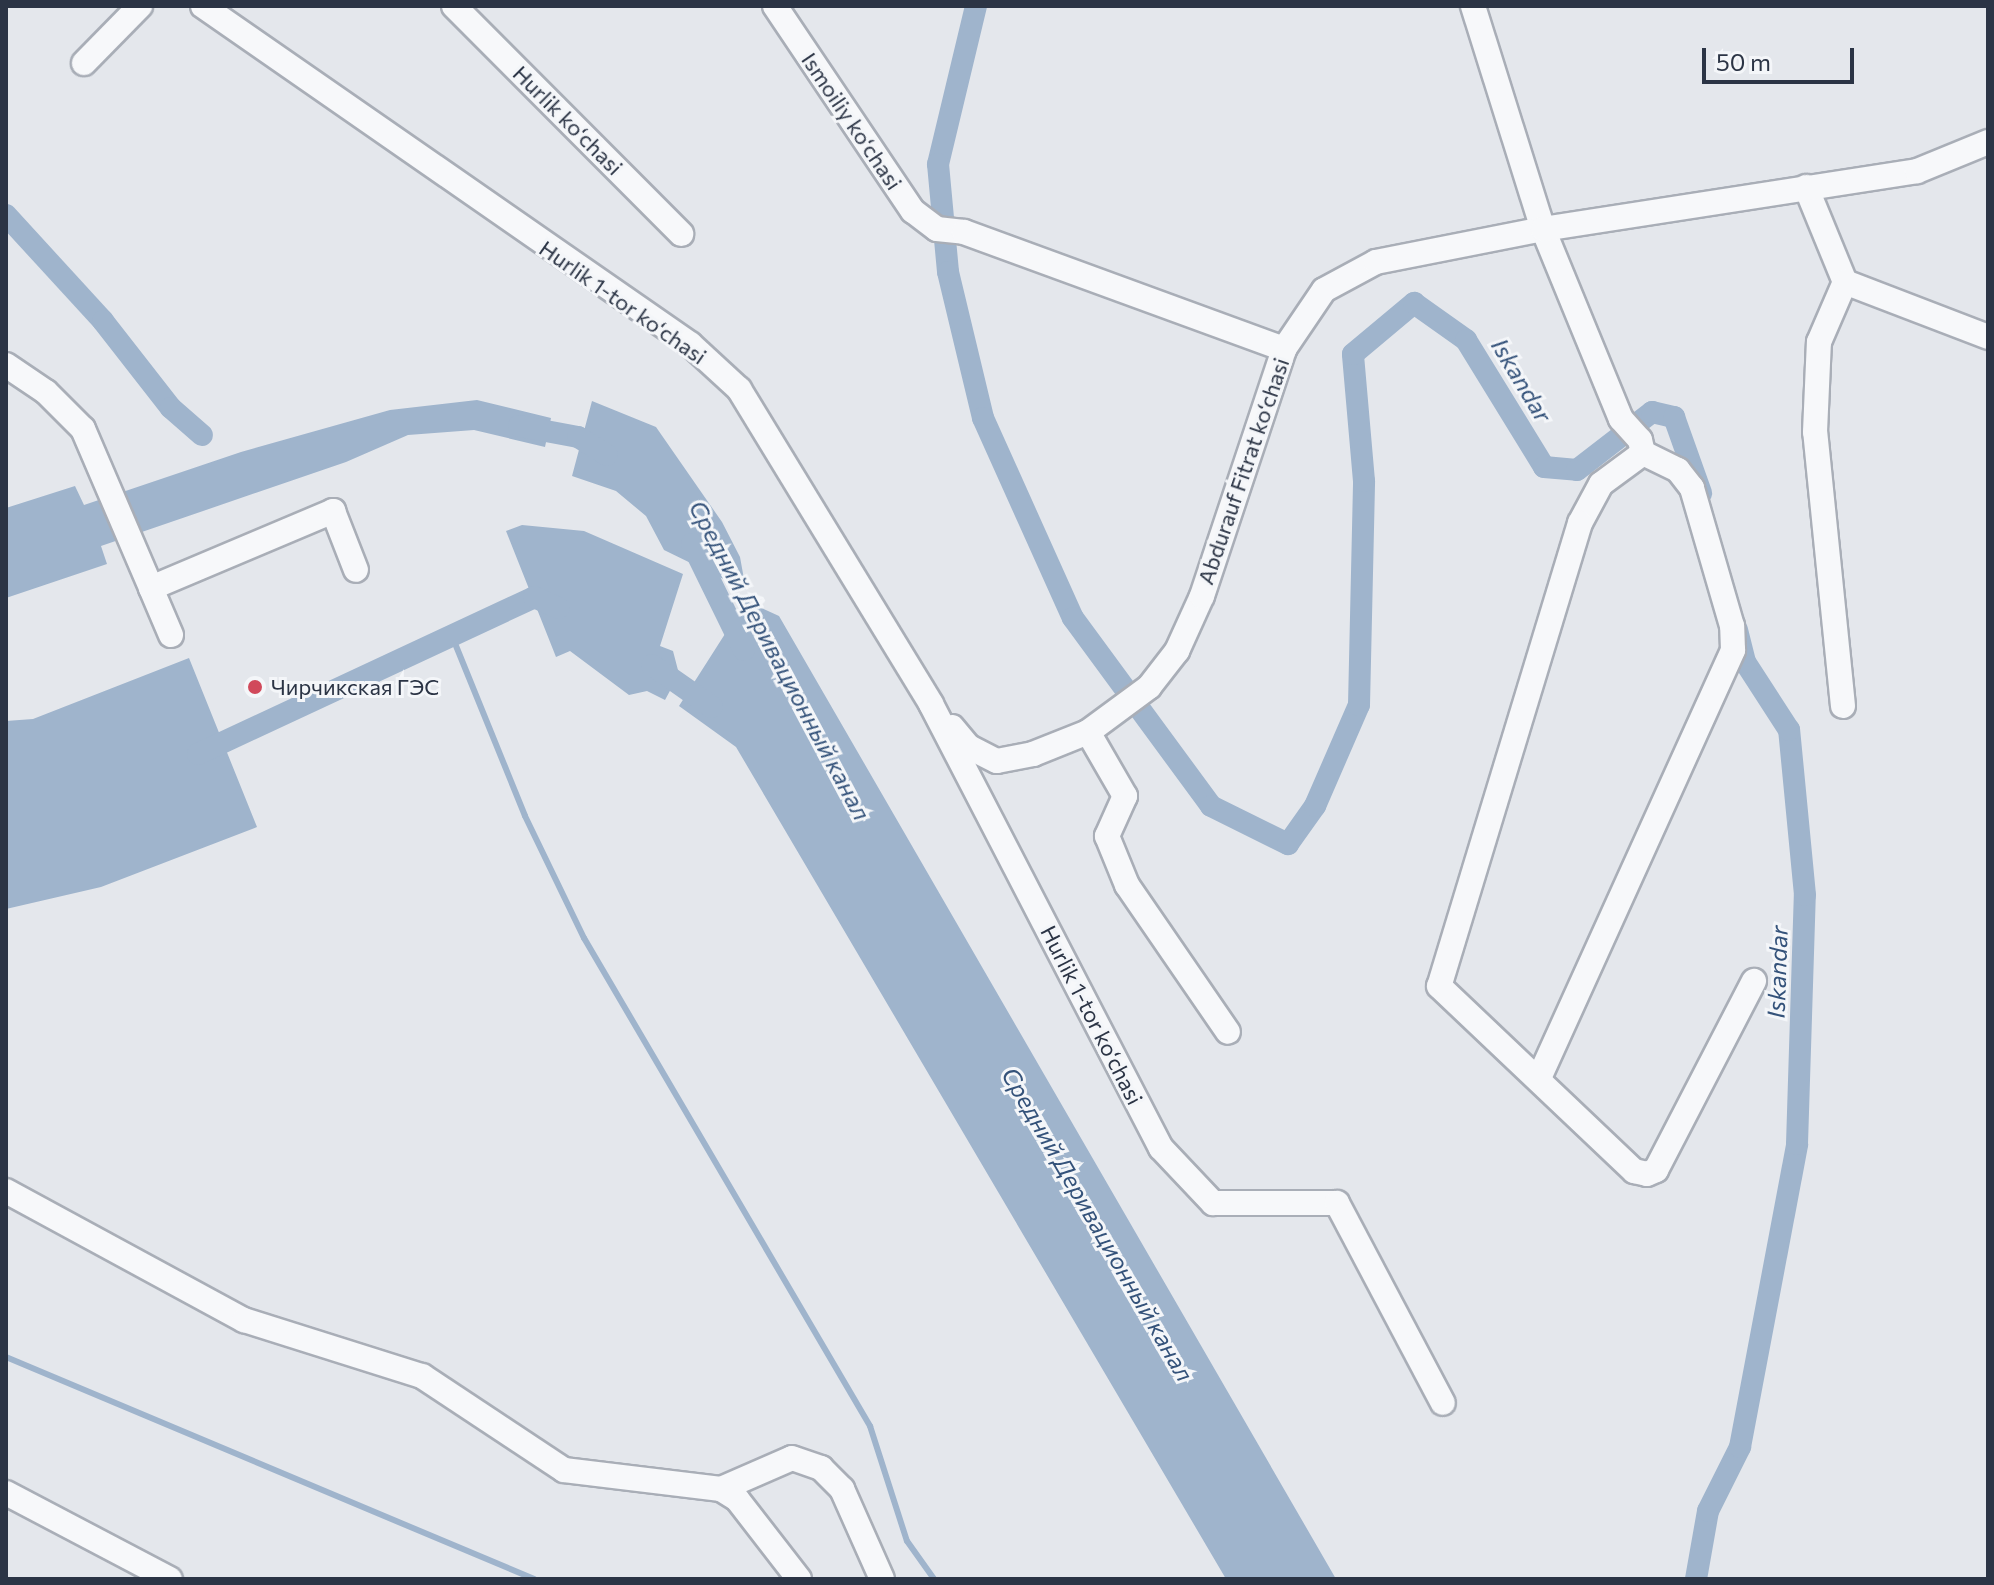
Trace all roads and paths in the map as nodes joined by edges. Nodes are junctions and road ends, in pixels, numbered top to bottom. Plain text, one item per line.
1 (140, 6) edge
2 (203, 6) edge
3 (454, 6) edge
4 (775, 6) edge
5 (1473, 6) edge
6 (84, 63) dead end
7 (1988, 142) edge
8 (1806, 187) junction
9 (1543, 229) junction
10 (681, 234) dead end
11 (1845, 282) junction
12 (1988, 337) edge
13 (1284, 349) junction
14 (6, 365) edge
15 (1642, 446) junction
16 (356, 570) dead end
17 (151, 588) junction
18 (171, 635) dead end
19 (931, 704) junction
20 (1843, 706) dead end
21 (1116, 714) joint
22 (1088, 732) junction
23 (1754, 981) dead end
24 (1228, 1032) dead end
25 (1539, 1078) junction
26 (6, 1191) edge
27 (1443, 1403) dead end
28 (712, 1487) junction
29 (6, 1493) edge
30 (170, 1579) edge
31 (799, 1579) edge
32 (882, 1579) edge

1 - 6 street
2 - 19 street, Hurlik 1-tor ko‘chasi
3 - 10 street, Hurlik ko‘chasi
4 - 13 street, Ismoiliy ko‘chasi
5 - 9 street
7 - 8 street, Abdurauf Fitrat ko‘chasi
8 - 9 street, Abdurauf Fitrat ko‘chasi
8 - 11 street
9 - 13 street, Abdurauf Fitrat ko‘chasi
9 - 15 street
11 - 12 street
11 - 20 street
13 - 21 street, Abdurauf Fitrat ko‘chasi
14 - 17 street
15 - 25 street
15 - 25 street
16 - 17 street
17 - 18 street
19 - 22 street, Hurlik 1-tor ko‘chasi
19 - 27 street, Hurlik 1-tor ko‘chasi
21 - 22 street, Hurlik 1-tor ko‘chasi
22 - 24 street
23 - 25 street
26 - 28 street
28 - 31 street
28 - 32 street
29 - 30 street

